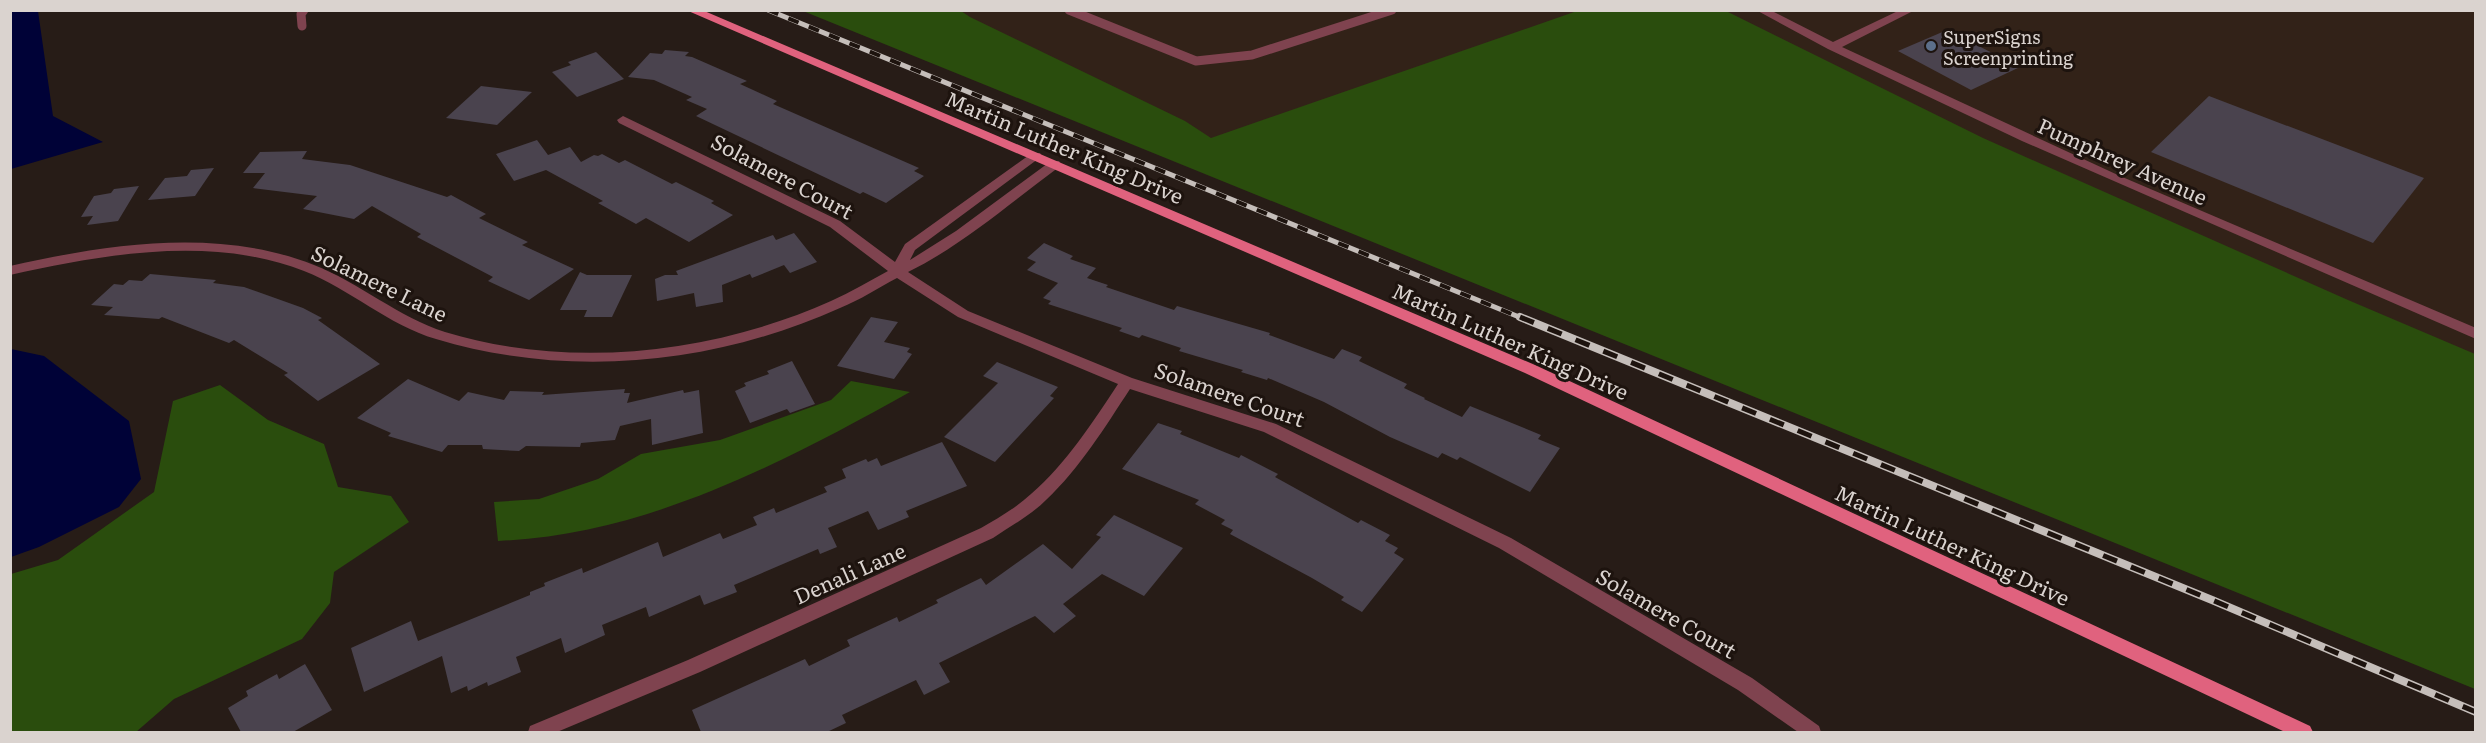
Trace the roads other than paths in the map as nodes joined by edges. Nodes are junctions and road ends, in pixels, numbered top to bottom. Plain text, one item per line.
1 (304, 10) edge
2 (692, 10) edge
3 (1069, 10) edge
4 (1392, 10) edge
5 (1761, 10) edge
6 (1910, 10) edge
7 (302, 26) dead end
8 (1832, 47) junction
9 (622, 120) dead end
10 (1036, 156) junction
11 (1055, 164) junction
12 (10, 271) edge
13 (897, 271) junction
14 (2475, 334) edge
15 (1127, 382) junction
16 (537, 732) edge
17 (1812, 732) edge
18 (2303, 732) edge

1 - 7 lane
2 - 10 main road, Martin Luther King Drive
3 - 4 lane
5 - 8 street, Pumphrey Avenue
6 - 8 street
8 - 14 street, Pumphrey Avenue
9 - 13 street, Solamere Court
10 - 11 main road, Martin Luther King Drive
10 - 13 street
11 - 13 street, Solamere Lane
11 - 18 main road, Martin Luther King Drive
12 - 13 street, Solamere Lane
13 - 15 street, Solamere Court
15 - 16 street, Denali Lane
15 - 17 street, Solamere Court

